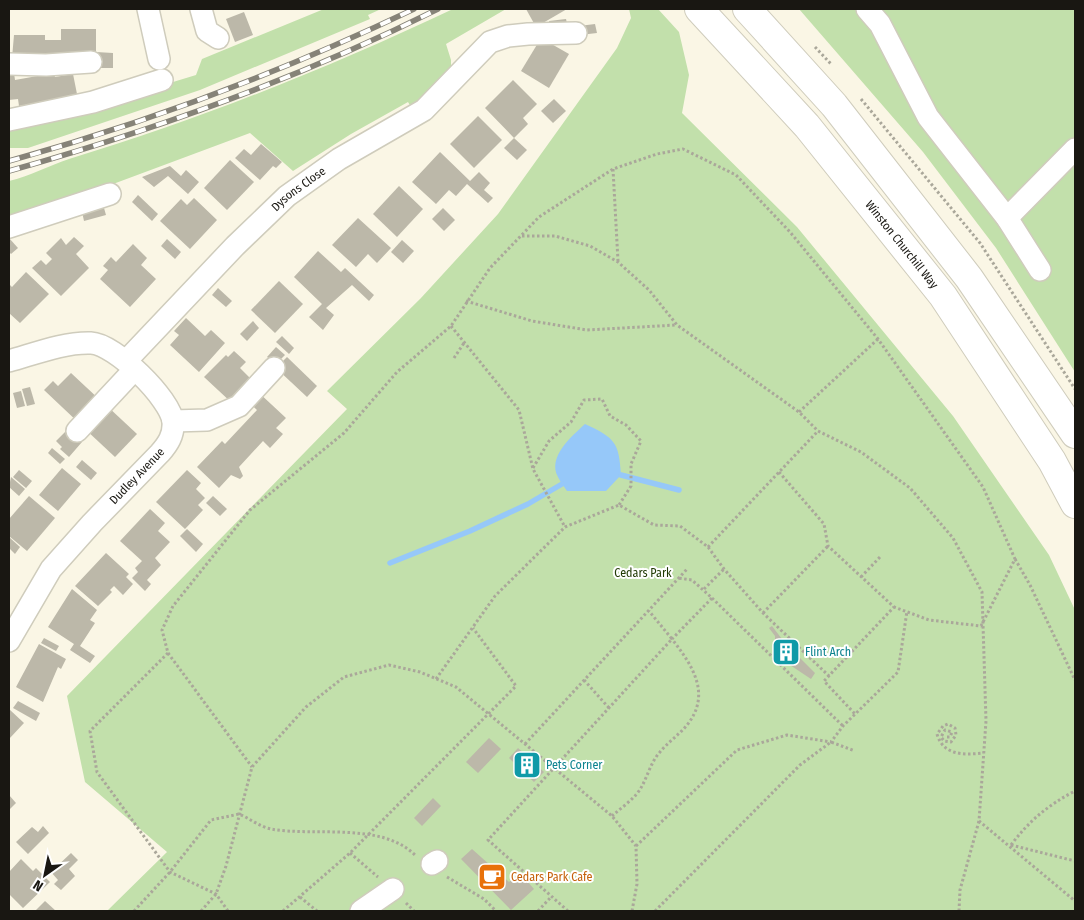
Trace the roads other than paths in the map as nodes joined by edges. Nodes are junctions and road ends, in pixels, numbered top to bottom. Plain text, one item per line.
1 (148, 9) edge
2 (201, 9) edge
3 (699, 9) edge
4 (747, 9) edge
5 (868, 9) edge
6 (576, 33) dead end
7 (218, 38) dead end
8 (91, 62) dead end
9 (9, 64) edge
10 (9, 120) edge
11 (1075, 149) edge
12 (110, 194) dead end
13 (1007, 218) junction
14 (9, 227) edge
15 (1040, 270) dead end
16 (9, 361) edge
17 (130, 365) junction
18 (274, 368) dead end
19 (173, 421) junction
20 (77, 431) dead end
21 (1075, 434) edge
22 (1075, 504) edge
23 (9, 641) edge
24 (393, 889) dead end
25 (361, 911) edge

1 - 10 street
2 - 7 street
3 - 22 main road, Winston Churchill Way
4 - 21 main road
5 - 13 street
6 - 17 street, Dysons Close
8 - 9 street
11 - 13 street
12 - 14 street
13 - 15 street
16 - 17 street
17 - 19 street
17 - 20 street, Dysons Close
18 - 19 street
19 - 23 street, Dudley Avenue
24 - 25 street

